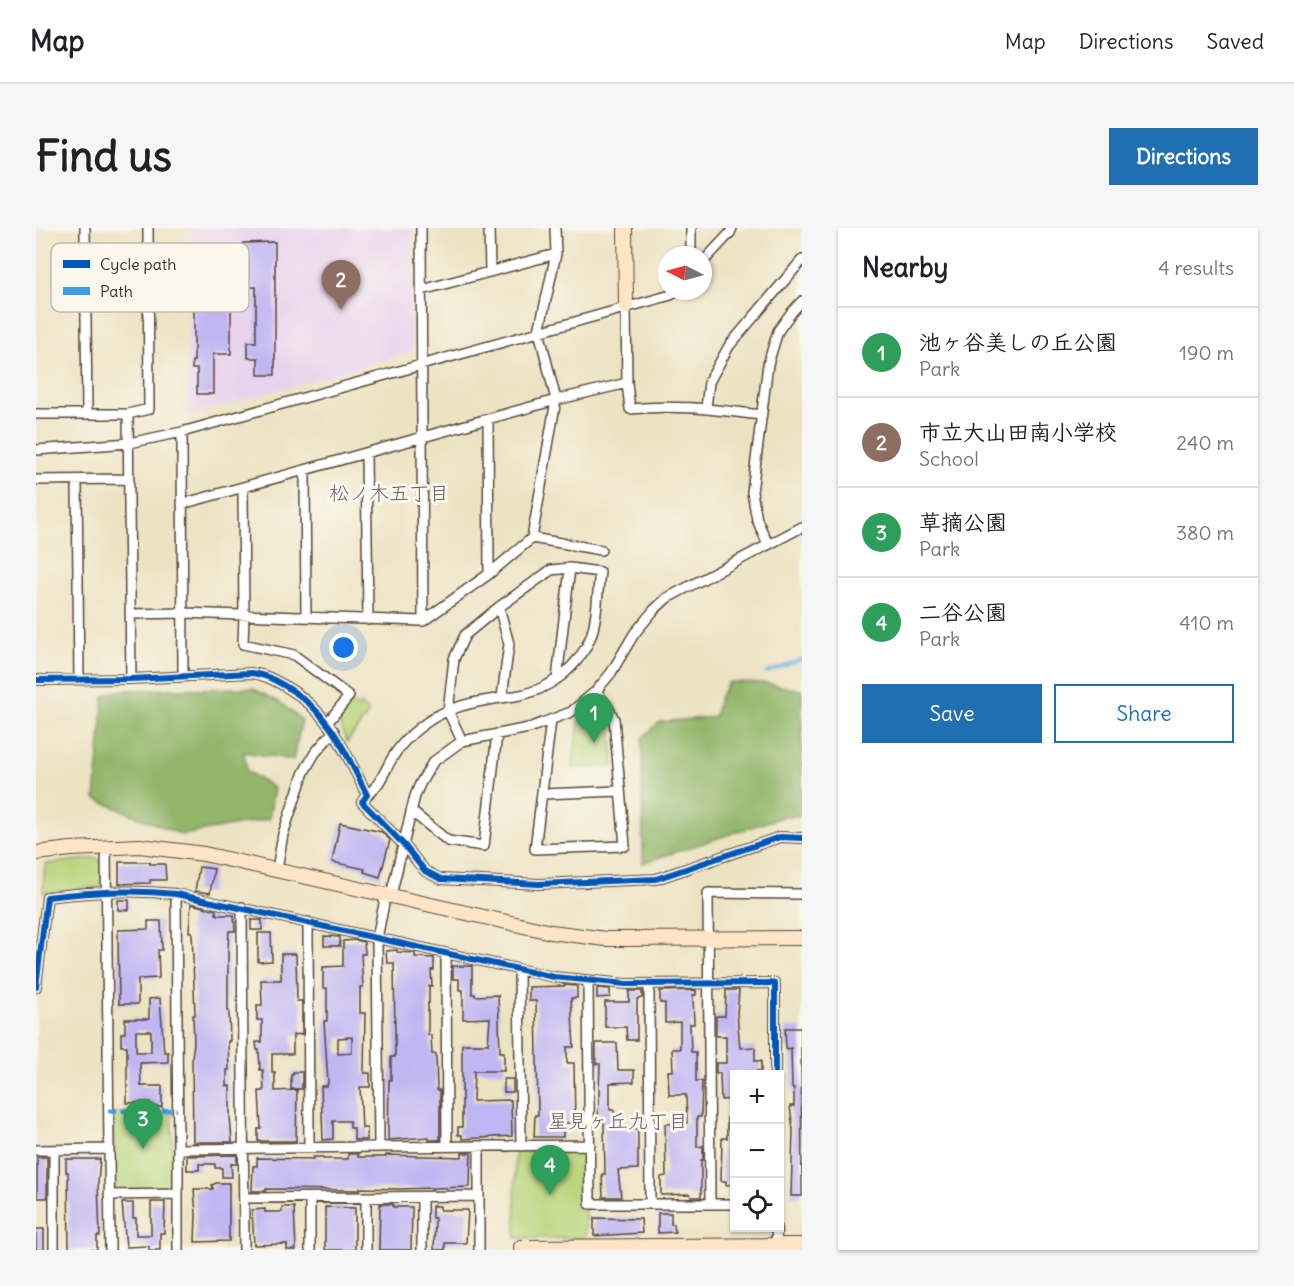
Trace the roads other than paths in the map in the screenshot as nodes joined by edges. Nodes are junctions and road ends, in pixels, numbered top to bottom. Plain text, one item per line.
1 (85, 228) edge
2 (147, 228) edge
3 (421, 228) edge
4 (489, 228) edge
5 (555, 228) edge
6 (625, 228) edge
7 (691, 228) edge
8 (732, 228) edge
9 (85, 243) edge
10 (147, 243) edge
11 (691, 246) edge
12 (712, 252) edge
13 (555, 254) junction
14 (802, 260) edge
15 (489, 272) junction
16 (422, 290) junction
17 (658, 298) edge
18 (802, 301) edge
19 (626, 307) junction
20 (86, 312) edge
21 (148, 312) edge
22 (539, 331) junction
23 (422, 363) junction
24 (627, 382) junction
25 (556, 400) junction
26 (706, 408) junction
27 (36, 414) edge
28 (87, 414) junction
29 (128, 414) junction
30 (761, 416) junction
31 (488, 419) junction
32 (182, 432) junction
33 (422, 437) junction
34 (129, 443) junction
35 (36, 450) edge
36 (366, 453) junction
37 (305, 470) junction
38 (129, 479) junction
39 (36, 480) edge
40 (77, 480) junction
41 (243, 488) junction
42 (182, 504) junction
43 (802, 527) edge
44 (532, 538) junction
45 (768, 544) junction
46 (601, 550) dead end
47 (570, 568) junction
48 (489, 574) junction
49 (499, 608) junction
50 (183, 613) junction
51 (130, 614) junction
52 (244, 615) junction
53 (306, 617) junction
54 (368, 620) junction
55 (423, 621) junction
56 (183, 677) junction
57 (79, 679) junction
58 (131, 679) junction
59 (557, 679) junction
60 (36, 680) edge
61 (596, 691) junction
62 (502, 696) junction
63 (448, 711) junction
64 (551, 720) junction
65 (328, 722) junction
66 (334, 731) junction
67 (497, 734) junction
68 (462, 741) junction
69 (620, 791) junction
70 (542, 794) junction
71 (367, 795) junction
72 (411, 812) junction
73 (802, 838) edge
74 (404, 845) junction
75 (106, 846) junction
76 (36, 853) edge
77 (277, 869) junction
78 (106, 890) junction
79 (176, 894) junction
80 (389, 894) junction
81 (802, 894) edge
82 (242, 907) junction
83 (308, 922) junction
84 (377, 938) junction
85 (708, 938) junction
86 (802, 938) edge
87 (446, 954) junction
88 (519, 970) junction
89 (588, 982) junction
90 (709, 983) junction
91 (649, 984) junction
92 (36, 987) edge
93 (775, 1070) edge
94 (590, 1145) junction
95 (447, 1146) junction
96 (479, 1146) junction
97 (521, 1146) junction
98 (309, 1147) junction
99 (379, 1147) junction
100 (243, 1148) junction
101 (109, 1149) junction
102 (178, 1149) junction
103 (36, 1150) edge
104 (54, 1150) junction
105 (178, 1194) junction
106 (109, 1196) junction
107 (479, 1196) junction
108 (366, 1197) junction
109 (422, 1197) junction
110 (244, 1198) junction
111 (310, 1198) junction
112 (650, 1204) junction
113 (710, 1204) junction
114 (730, 1204) edge
115 (802, 1245) edge
116 (777, 1247) edge
117 (590, 1248) edge
118 (651, 1248) edge
119 (711, 1248) edge
120 (54, 1250) edge
121 (110, 1250) edge
122 (178, 1250) edge
123 (244, 1250) edge
124 (310, 1250) edge
125 (366, 1250) edge
126 (422, 1250) edge
127 (480, 1250) edge
128 (521, 1250) edge

1 - 9 street
2 - 10 street
3 - 16 street
4 - 15 street
5 - 13 street
6 - 19 street
7 - 11 street
8 - 12 street
13 - 15 street
13 - 22 street
14 - 26 street
15 - 16 street
16 - 23 street
17 - 19 street
18 - 30 street
19 - 22 street
19 - 24 street
20 - 28 street
21 - 29 street
22 - 23 street
22 - 25 street
23 - 32 street
23 - 33 street
24 - 25 street
24 - 26 street
25 - 31 street
25 - 44 street
26 - 30 street
27 - 28 street
28 - 29 street
29 - 34 street
30 - 45 street
31 - 33 street
31 - 48 street
32 - 34 street
32 - 42 street
33 - 36 street
33 - 55 street
34 - 35 street
34 - 38 street
36 - 37 street
36 - 54 street
37 - 41 street
37 - 53 street
38 - 40 street
38 - 51 street
39 - 40 street
40 - 57 street
41 - 42 street
41 - 52 street
42 - 50 street
43 - 45 street
44 - 46 street
44 - 48 street
45 - 61 street
47 - 49 street
47 - 59 street
47 - 59 street
48 - 55 street
49 - 62 street
49 - 63 street
50 - 51 street
50 - 52 street
50 - 56 street
51 - 58 street
52 - 53 street
52 - 65 street
53 - 54 street
54 - 55 street
56 - 58 street
56 - 65 street
57 - 58 street
57 - 60 street
59 - 62 street
61 - 64 street
61 - 69 street
62 - 63 street
63 - 68 street
63 - 71 street
64 - 67 street
64 - 70 street
65 - 66 street
66 - 71 street
66 - 77 street
67 - 68 street
67 - 72 street
68 - 72 street
69 - 70 street
69 - 70 street
71 - 74 street
72 - 74 street
73 - 74 street
74 - 80 street
75 - 76 street
75 - 77 street
75 - 78 street
77 - 80 street
78 - 79 street
78 - 92 street
78 - 101 street
79 - 82 street
79 - 102 street
80 - 84 street
80 - 85 street
81 - 85 street
82 - 83 street
82 - 100 street
83 - 84 street
83 - 98 street
84 - 87 street
84 - 99 street
85 - 86 street
85 - 90 street
87 - 88 street
87 - 95 street
88 - 89 street
88 - 97 street
89 - 91 street
89 - 94 street
90 - 91 street
90 - 93 street
90 - 113 street
91 - 112 street
94 - 97 street
94 - 112 street
95 - 96 street
95 - 99 street
96 - 97 street
96 - 107 street
98 - 99 street
98 - 100 street
100 - 102 street
100 - 110 street
101 - 104 street
101 - 106 street
102 - 105 street
103 - 104 street
104 - 120 street
105 - 106 street
105 - 122 street
106 - 121 street
107 - 109 street
107 - 127 street
108 - 109 street
108 - 111 street
108 - 125 street
109 - 126 street
110 - 111 street
110 - 123 street
111 - 124 street
112 - 113 street
113 - 114 street
115 - 116 street
116 - 119 street
117 - 118 street
117 - 128 street
118 - 119 street

